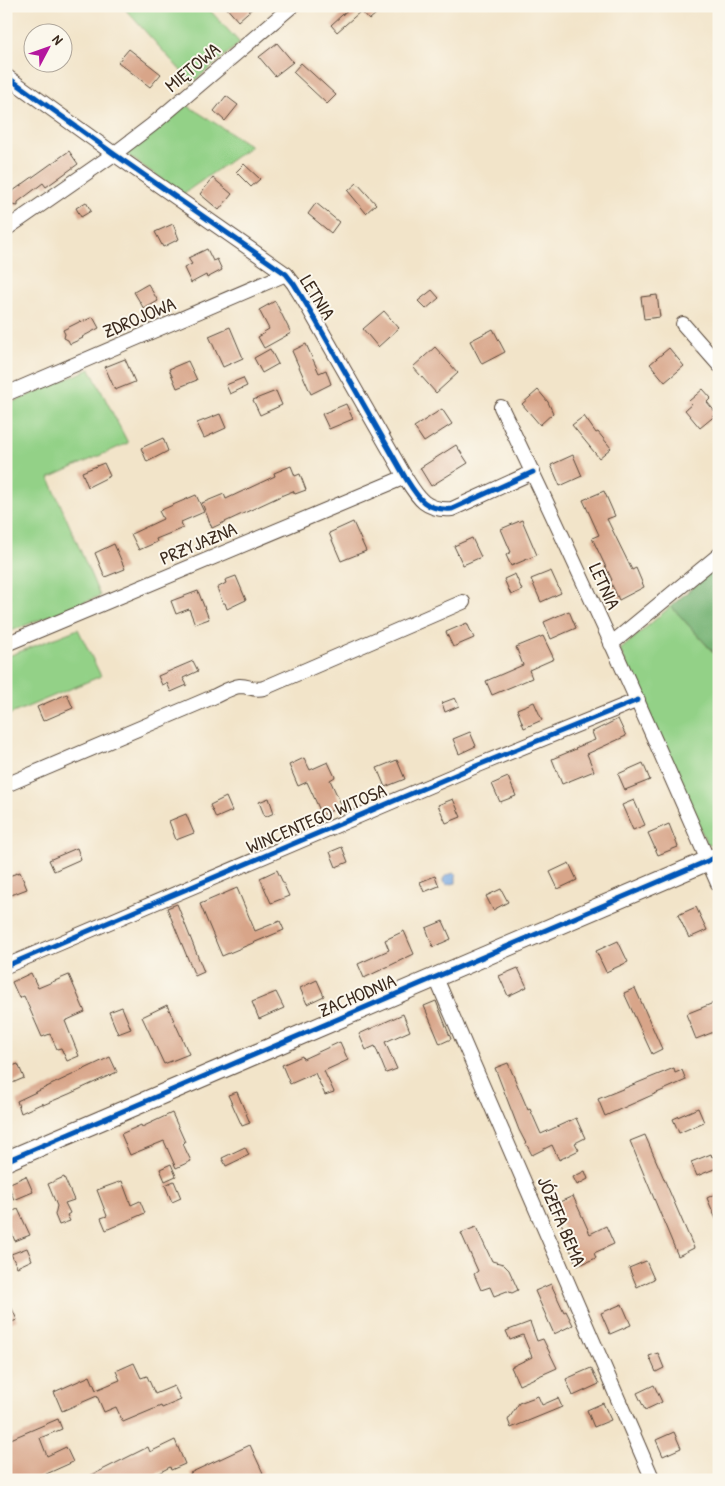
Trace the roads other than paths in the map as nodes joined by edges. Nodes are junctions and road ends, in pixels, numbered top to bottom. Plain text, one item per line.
1 (292, 6) edge
2 (6, 76) edge
3 (114, 154) junction
4 (6, 229) edge
5 (286, 274) junction
6 (683, 324) dead end
7 (719, 366) edge
8 (6, 394) edge
9 (501, 406) dead end
10 (533, 472) junction
11 (405, 477) junction
12 (719, 555) edge
13 (463, 602) dead end
14 (6, 644) edge
15 (611, 644) junction
16 (638, 700) junction
17 (6, 785) edge
18 (713, 858) edge
19 (719, 886) edge
20 (6, 966) edge
21 (436, 978) junction
22 (6, 1161) edge
23 (653, 1480) edge

1 - 3 street, MIĘTOWA
2 - 3 street, LETNIA
3 - 4 street, MIĘTOWA
3 - 5 street, LETNIA
5 - 8 street, ZDROJOWA
5 - 11 street, LETNIA
6 - 7 street
9 - 10 street
10 - 11 street, LETNIA
10 - 15 street, LETNIA
11 - 14 street, PRZYJAZNA
12 - 15 street
13 - 17 street
15 - 16 street, LETNIA
16 - 18 street, LETNIA
16 - 20 street, WINCENTEGO WITOSA
18 - 19 street, LETNIA
18 - 21 street, ZACHODNIA
21 - 22 street, ZACHODNIA
21 - 23 street, JÓZEFA BEMA

